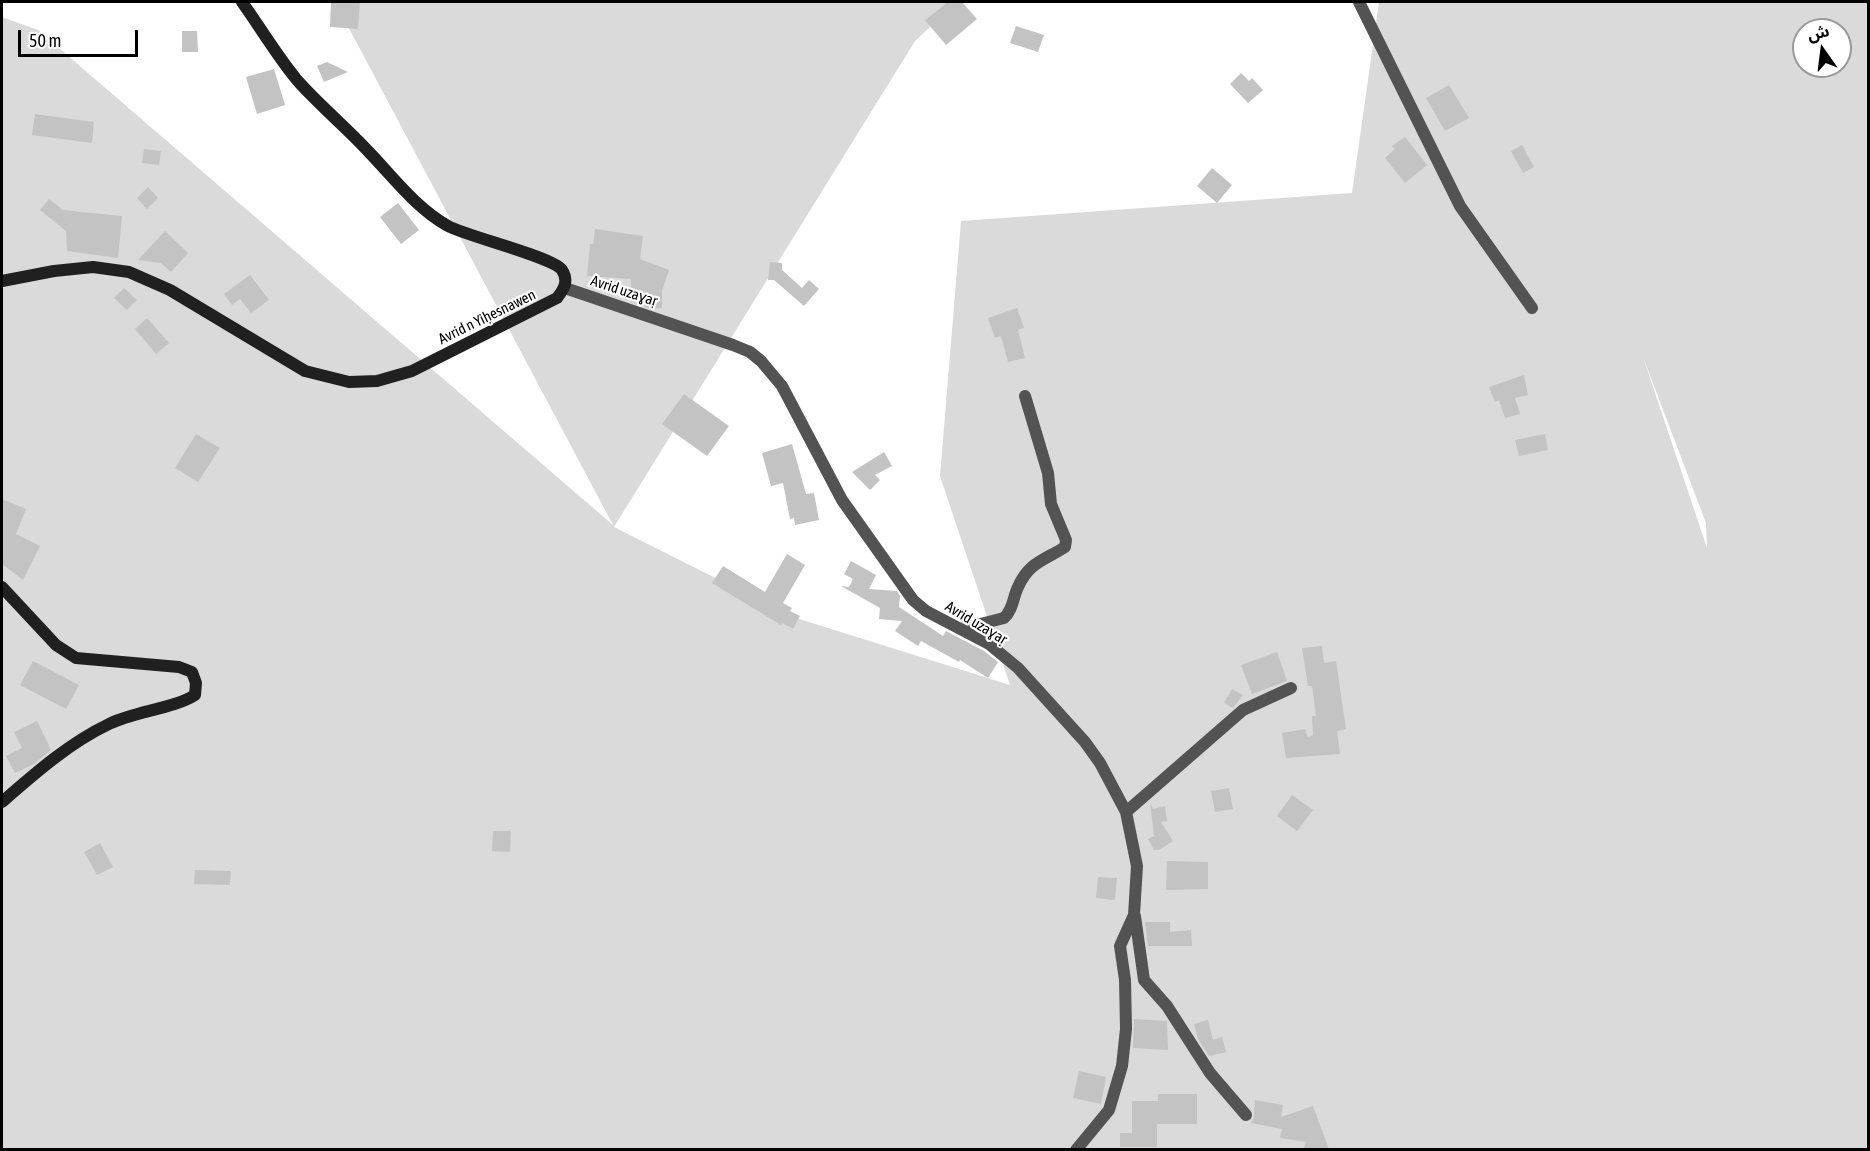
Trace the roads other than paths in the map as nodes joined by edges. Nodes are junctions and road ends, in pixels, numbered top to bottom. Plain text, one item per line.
1 (242, 2) edge
2 (1359, 2) edge
3 (2, 281) edge
4 (565, 288) junction
5 (1532, 308) dead end
6 (1025, 396) dead end
7 (2, 587) edge
8 (961, 630) junction
9 (1291, 688) dead end
10 (2, 802) edge
11 (1126, 812) junction
12 (1134, 915) junction
13 (1246, 1115) dead end
14 (1076, 1149) edge

1 - 4 street
2 - 5 street
3 - 4 street, Avrid n Yiḥesnawen
4 - 8 street, Avrid uzaɣaṛ
6 - 8 street
7 - 10 street
8 - 11 street, Avrid uzaɣaṛ
9 - 11 street
11 - 12 street, Avrid uzaɣaṛ
12 - 13 street
12 - 14 street, Avrid uzaɣaṛ

